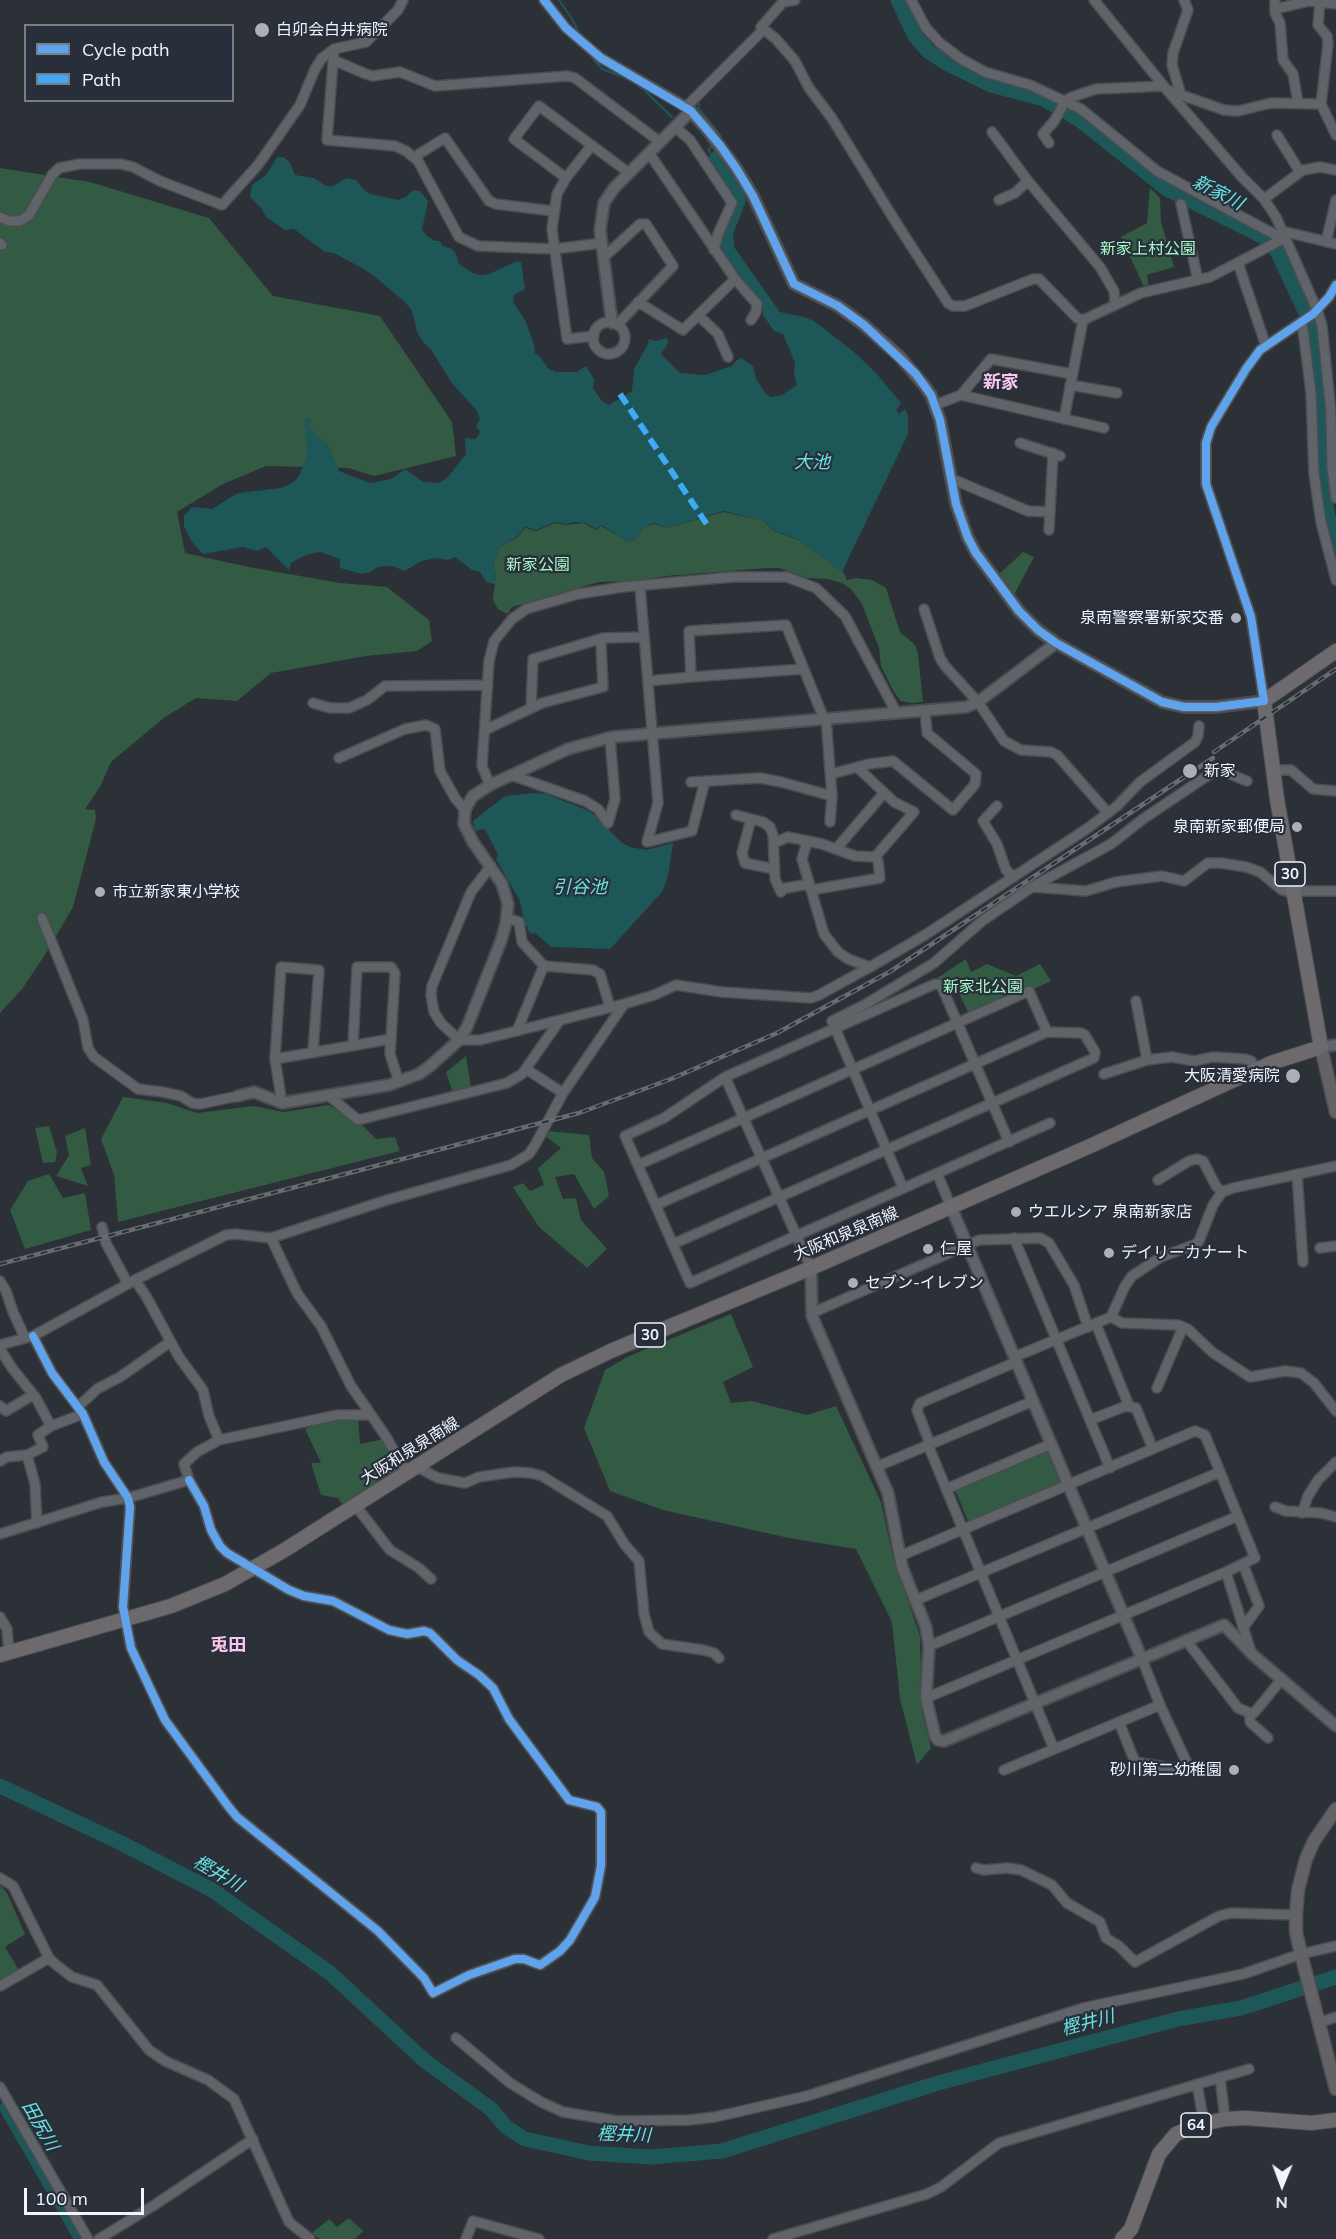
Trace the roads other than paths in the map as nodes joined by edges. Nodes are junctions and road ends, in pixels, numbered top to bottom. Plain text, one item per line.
1 (403, 0) edge
2 (544, 0) edge
3 (795, 0) edge
4 (912, 0) edge
5 (1094, 0) edge
6 (1184, 0) edge
7 (1309, 1) edge
8 (1320, 2) junction
9 (1334, 2) edge
10 (1275, 4) edge
11 (764, 29) junction
12 (334, 49) junction
13 (333, 60) junction
14 (1165, 88) junction
15 (1181, 95) junction
16 (1065, 101) junction
17 (1298, 104) junction
18 (1321, 104) junction
19 (688, 109) junction
20 (675, 127) junction
21 (992, 132) dead end
22 (1277, 135) dead end
23 (1336, 135) edge
24 (660, 142) junction
25 (1050, 143) dead end
26 (592, 145) junction
27 (649, 153) junction
28 (414, 157) junction
29 (1336, 170) edge
30 (1300, 172) junction
31 (629, 173) junction
32 (566, 178) junction
33 (1028, 181) junction
34 (1264, 199) junction
35 (999, 200) dead end
36 (1336, 200) edge
37 (1181, 204) dead end
38 (553, 211) junction
39 (0, 217) edge
40 (1282, 237) junction
41 (602, 243) junction
42 (1331, 243) edge
43 (555, 249) junction
44 (714, 250) junction
45 (603, 258) junction
46 (1238, 262) junction
47 (735, 279) junction
48 (1198, 280) junction
49 (1336, 285) edge
50 (638, 302) junction
51 (1115, 305) junction
52 (1315, 312) junction
53 (698, 315) junction
54 (751, 320) dead end
55 (1083, 320) junction
56 (1302, 322) junction
57 (614, 324) junction
58 (594, 336) junction
59 (1266, 346) junction
60 (728, 357) dead end
61 (1072, 374) junction
62 (1070, 385) junction
63 (1117, 393) dead end
64 (961, 395) junction
65 (935, 405) junction
66 (1064, 418) junction
67 (1104, 428) dead end
68 (1020, 443) dead end
69 (952, 479) junction
70 (1336, 498) edge
71 (1050, 512) junction
72 (1049, 530) dead end
73 (1336, 580) edge
74 (640, 587) junction
75 (924, 609) dead end
76 (644, 637) junction
77 (603, 638) junction
78 (1056, 643) junction
79 (1336, 651) edge
80 (803, 669) junction
81 (692, 677) junction
82 (648, 681) junction
83 (488, 685) junction
84 (1264, 701) junction
85 (978, 702) junction
86 (313, 703) dead end
87 (531, 708) junction
88 (925, 710) junction
89 (896, 712) junction
90 (825, 719) junction
91 (1199, 726) dead end
92 (485, 730) junction
93 (651, 733) junction
94 (610, 738) junction
95 (339, 758) dead end
96 (857, 767) junction
97 (1274, 770) junction
98 (831, 774) junction
99 (511, 775) junction
100 (705, 781) junction
101 (1247, 781) dead end
102 (692, 782) dead end
103 (490, 785) junction
104 (1336, 791) edge
105 (884, 793) junction
106 (832, 796) junction
107 (997, 806) dead end
108 (465, 810) junction
109 (1108, 813) junction
110 (736, 815) dead end
111 (751, 819) junction
112 (830, 822) dead end
113 (807, 842) junction
114 (774, 843) junction
115 (836, 849) junction
116 (875, 857) junction
117 (491, 866) junction
118 (774, 869) junction
119 (1014, 878) junction
120 (810, 887) junction
121 (1032, 887) junction
122 (1336, 891) edge
123 (1293, 892) junction
124 (42, 918) dead end
125 (507, 918) junction
126 (544, 965) junction
127 (870, 967) junction
128 (1136, 1001) dead end
129 (624, 1004) junction
130 (610, 1007) junction
131 (560, 1020) junction
132 (957, 1023) junction
133 (834, 1029) junction
134 (517, 1030) junction
135 (1047, 1032) junction
136 (391, 1039) junction
137 (459, 1040) junction
138 (353, 1045) junction
139 (1336, 1045) edge
140 (1321, 1047) junction
141 (313, 1051) junction
142 (275, 1059) junction
143 (1147, 1060) junction
144 (975, 1063) junction
145 (526, 1069) junction
146 (852, 1070) junction
147 (1257, 1070) junction
148 (1104, 1074) dead end
149 (725, 1077) junction
150 (399, 1082) junction
151 (563, 1093) junction
152 (328, 1095) junction
153 (238, 1096) joint
154 (282, 1103) junction
155 (992, 1103) junction
156 (869, 1110) junction
157 (1336, 1112) edge
158 (743, 1118) junction
159 (1050, 1124) dead end
160 (1009, 1142) junction
161 (886, 1150) junction
162 (762, 1158) junction
163 (638, 1165) junction
164 (1336, 1166) edge
165 (938, 1173) junction
166 (1297, 1174) junction
167 (1158, 1180) dead end
168 (903, 1188) junction
169 (1222, 1192) junction
170 (779, 1197) junction
171 (656, 1205) junction
172 (951, 1208) junction
173 (102, 1227) dead end
174 (796, 1235) junction
175 (271, 1238) junction
176 (1014, 1238) junction
177 (673, 1244) junction
178 (967, 1245) junction
179 (1336, 1246) edge
180 (1320, 1248) dead end
181 (1303, 1262) dead end
182 (811, 1268) junction
183 (0, 1281) edge
184 (132, 1282) junction
185 (812, 1313) junction
186 (1111, 1317) junction
187 (1092, 1325) junction
188 (1183, 1327) junction
189 (29, 1337) junction
190 (1056, 1340) junction
191 (170, 1342) junction
192 (0, 1347) edge
193 (1015, 1360) junction
194 (1157, 1388) dead end
195 (33, 1395) junction
196 (1033, 1401) junction
197 (0, 1406) edge
198 (1129, 1406) junction
199 (81, 1410) junction
200 (1336, 1412) edge
201 (370, 1415) junction
202 (1090, 1420) junction
203 (51, 1426) junction
204 (219, 1440) junction
205 (1051, 1444) junction
206 (929, 1445) junction
207 (1153, 1449) junction
208 (27, 1455) junction
209 (0, 1461) edge
210 (1336, 1462) edge
211 (876, 1467) junction
212 (1110, 1468) junction
213 (412, 1470) junction
214 (1220, 1472) junction
215 (189, 1480) junction
216 (1069, 1486) junction
217 (946, 1489) junction
218 (128, 1498) junction
219 (356, 1505) junction
220 (1275, 1507) dead end
221 (1302, 1513) junction
222 (1238, 1516) junction
223 (1336, 1517) edge
224 (37, 1523) junction
225 (1086, 1528) junction
226 (963, 1530) junction
227 (0, 1534) edge
228 (900, 1556) junction
229 (1243, 1564) junction
230 (254, 1569) junction
231 (1105, 1572) junction
232 (1226, 1572) junction
233 (981, 1573) junction
234 (431, 1579) dead end
235 (916, 1600) junction
236 (1123, 1614) junction
237 (999, 1616) junction
238 (0, 1617) edge
239 (1240, 1617) junction
240 (126, 1620) junction
241 (1224, 1626) junction
242 (1243, 1628) junction
243 (1186, 1640) junction
244 (928, 1646) junction
245 (1251, 1652) junction
246 (5, 1653) edge
247 (719, 1658) dead end
248 (1017, 1659) junction
249 (1142, 1659) junction
250 (1282, 1679) junction
251 (926, 1698) junction
252 (1036, 1703) junction
253 (1160, 1705) junction
254 (1250, 1713) junction
255 (1119, 1722) junction
256 (1336, 1726) edge
257 (1268, 1738) dead end
258 (1054, 1749) junction
259 (1004, 1770) dead end
260 (1336, 1809) edge
261 (976, 1868) dead end
262 (0, 1878) edge
263 (1296, 1915) junction
264 (1336, 1946) edge
265 (1301, 1956) junction
266 (50, 1958) junction
267 (0, 1986) edge
268 (1336, 2017) edge
269 (1317, 2022) junction
270 (456, 2038) dead end
271 (1249, 2069) dead end
272 (1220, 2077) junction
273 (1197, 2084) junction
274 (0, 2087) edge
275 (1336, 2088) edge
276 (1225, 2119) junction
277 (1336, 2120) edge
278 (1204, 2123) junction
279 (253, 2139) junction
280 (88, 2239) edge
281 (99, 2239) edge
282 (310, 2239) edge
283 (466, 2239) edge
284 (540, 2239) edge
285 (773, 2239) edge
286 (1122, 2239) edge

1 - 12 street
2 - 19 street
3 - 11 street
4 - 16 street
5 - 14 street
6 - 15 street
7 - 8 street
7 - 10 street
8 - 9 street
8 - 18 street
10 - 17 street
11 - 19 street
11 - 55 street
12 - 13 street
12 - 39 street
13 - 24 street
13 - 28 street
14 - 15 street
14 - 16 street
14 - 34 street
15 - 17 street
16 - 25 street
16 - 40 street
17 - 18 street
18 - 23 street
19 - 20 street
19 - 65 street
20 - 24 street
20 - 44 street
21 - 33 street
22 - 30 street
24 - 27 street
26 - 31 street
26 - 32 street
26 - 32 street
27 - 31 street
27 - 44 street
28 - 38 street
28 - 43 street
29 - 30 street
30 - 34 street
31 - 41 street
32 - 38 street
33 - 35 street
33 - 51 street
34 - 40 street
36 - 42 street
37 - 48 street
38 - 43 street
40 - 42 street
40 - 46 street
40 - 52 street
41 - 43 street
41 - 45 street
43 - 58 street
44 - 47 street
45 - 50 street
45 - 57 street
46 - 48 street
46 - 59 street
47 - 53 street
47 - 54 street
48 - 51 street
49 - 52 street
50 - 53 street
50 - 57 street
51 - 55 street
52 - 56 street
52 - 70 street
53 - 60 street
55 - 61 street
56 - 59 street
56 - 73 street
57 - 58 street
57 - 58 street
59 - 84 street
61 - 62 street
61 - 64 street
62 - 63 street
62 - 66 street
64 - 65 street
64 - 66 street
65 - 69 street
66 - 67 street
68 - 71 street
69 - 71 street
69 - 78 street
71 - 72 street
74 - 76 street
74 - 83 street
74 - 89 street
75 - 85 street
76 - 77 street
76 - 82 street
77 - 87 street
77 - 87 street
78 - 84 street
78 - 85 street
79 - 84 main road
80 - 81 street
80 - 81 street
80 - 90 street
81 - 82 street
82 - 93 street
83 - 86 street
83 - 92 street
84 - 97 main road, 30
85 - 88 street
85 - 109 street
87 - 92 street
88 - 89 street
88 - 96 street
89 - 90 street
90 - 93 street
90 - 98 street
91 - 109 street
92 - 103 street
93 - 94 street
93 - 100 street
94 - 99 street
94 - 99 street
95 - 108 street
96 - 98 street
96 - 105 street
97 - 104 street
97 - 123 main road, 30
98 - 106 street
99 - 103 street
100 - 102 street
100 - 106 street
101 - 121 street
103 - 108 street
105 - 115 street
105 - 116 street
106 - 112 street
107 - 119 street
108 - 117 street
109 - 119 street
110 - 111 street
111 - 114 street
111 - 118 street
113 - 114 street
113 - 115 street
113 - 120 street
114 - 118 street
115 - 116 street
116 - 120 street
117 - 125 street
117 - 137 street
118 - 120 street
119 - 127 street
120 - 127 street
121 - 123 street
121 - 133 street
122 - 123 street
123 - 140 main road, 30
124 - 153 street
125 - 126 street
125 - 137 street
126 - 130 street
126 - 134 street
127 - 129 street
128 - 143 street
129 - 130 street
129 - 151 street
130 - 131 street
131 - 134 street
131 - 145 street
132 - 133 street
132 - 135 street
132 - 144 street
132 - 146 street
133 - 146 street
133 - 149 street
134 - 137 street
135 - 144 street
135 - 155 street
136 - 138 street
136 - 138 street
136 - 150 street
137 - 150 street
138 - 141 street
139 - 140 street
140 - 147 main road, 大阪和泉泉南線 / 30
140 - 157 main road
141 - 142 street
141 - 142 street
142 - 154 street
143 - 147 street
143 - 148 street
144 - 155 street
144 - 156 street
145 - 151 street
145 - 152 street
146 - 156 street
146 - 158 street
147 - 172 main road, 大阪和泉泉南線 / 30
149 - 158 street
149 - 163 street
150 - 152 street
151 - 175 street
152 - 154 street
153 - 154 street
155 - 160 street
155 - 161 street
156 - 161 street
156 - 162 street
158 - 162 street
158 - 163 street
159 - 160 street
160 - 165 street
161 - 168 street
161 - 170 street
162 - 170 street
162 - 171 street
163 - 171 street
164 - 166 street
165 - 168 street
165 - 172 street
166 - 169 street
166 - 181 street
167 - 169 street
168 - 174 street
169 - 186 street
170 - 174 street
170 - 177 street
171 - 177 street
172 - 178 street
172 - 182 main road, 大阪和泉泉南線 / 30
173 - 184 street
174 - 177 street
174 - 182 street
175 - 184 street
175 - 201 street
176 - 178 street
176 - 187 street
176 - 190 street
178 - 185 street
178 - 193 street
179 - 180 street
182 - 185 street
182 - 213 main road, 大阪和泉泉南線 / 30
183 - 189 street
184 - 189 street
184 - 191 street
185 - 211 street
186 - 187 street
186 - 188 street
187 - 190 street
187 - 198 street
188 - 194 street
188 - 200 street
189 - 192 street
189 - 199 street
190 - 193 street
190 - 202 street
191 - 199 street
191 - 204 street
192 - 195 street
193 - 196 street
193 - 206 street
195 - 197 street
195 - 203 street
196 - 205 street
196 - 206 street
198 - 202 street
198 - 207 street
199 - 203 street
199 - 218 street
201 - 204 street
201 - 213 street
202 - 212 street
203 - 208 street
204 - 215 street
205 - 216 street
205 - 217 street
206 - 211 street
206 - 217 street
207 - 212 street
207 - 214 street
208 - 209 street
208 - 224 street
210 - 221 street
211 - 228 street
212 - 216 street
213 - 219 main road, 大阪和泉泉南線 / 30
213 - 247 street
214 - 222 street
214 - 225 street
215 - 218 street
215 - 230 street
216 - 225 street
216 - 226 street
217 - 226 street
218 - 224 street
218 - 240 street
219 - 230 main road, 大阪和泉泉南線 / 30
219 - 234 street
220 - 221 street
221 - 223 street
222 - 229 street
222 - 231 street
224 - 227 street
225 - 231 street
225 - 233 street
226 - 228 street
226 - 233 street
228 - 235 street
229 - 232 street
229 - 242 street
230 - 240 main road, 大阪和泉泉南線 / 30
230 - 240 street
231 - 236 street
231 - 237 street
232 - 236 street
232 - 239 street
233 - 235 street
233 - 237 street
235 - 244 street
236 - 248 street
236 - 249 street
237 - 244 street
237 - 248 street
238 - 246 street
239 - 241 street
239 - 242 street
240 - 246 main road, 大阪和泉泉南線 / 30
241 - 243 street
241 - 245 street
242 - 245 street
243 - 249 street
243 - 254 street
244 - 251 street
245 - 250 street
248 - 251 street
248 - 252 street
249 - 252 street
249 - 253 street
250 - 254 street
250 - 256 street
251 - 252 street
252 - 258 street
253 - 255 street
253 - 255 street
254 - 257 street
255 - 258 street
258 - 259 street
260 - 263 main road
261 - 263 street
262 - 266 street
263 - 265 main road
264 - 265 street
265 - 269 main road
265 - 270 street
266 - 267 street
266 - 279 street
268 - 269 street
269 - 275 main road
271 - 272 street
272 - 273 street
272 - 276 street
273 - 278 street
273 - 285 street
274 - 280 street
276 - 277 main road, 64
276 - 278 main road, 64
278 - 286 main road, 64
279 - 281 street
279 - 282 street
283 - 284 street

